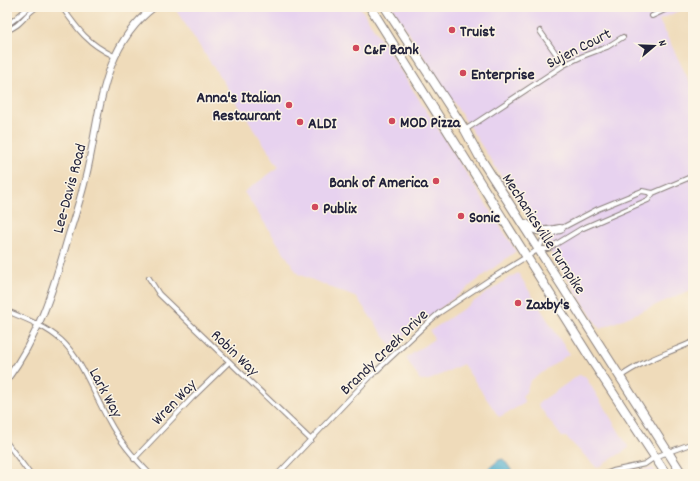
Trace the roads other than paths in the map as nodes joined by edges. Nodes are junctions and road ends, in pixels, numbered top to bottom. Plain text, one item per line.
1 (29, 7) edge
2 (36, 7) edge
3 (62, 7) edge
4 (154, 7) edge
5 (370, 7) edge
6 (385, 7) edge
7 (671, 7) edge
8 (652, 16) dead end
9 (7, 25) edge
10 (7, 30) edge
11 (540, 31) dead end
12 (623, 37) dead end
13 (114, 56) junction
14 (564, 66) junction
15 (465, 130) junction
16 (693, 176) edge
17 (653, 193) junction
18 (519, 218) junction
19 (560, 229) junction
20 (539, 250) junction
21 (527, 256) junction
22 (149, 278) dead end
23 (7, 311) edge
24 (39, 325) junction
25 (693, 342) edge
26 (229, 362) junction
27 (620, 377) junction
28 (7, 379) edge
29 (311, 440) junction
30 (7, 443) edge
31 (693, 443) edge
32 (669, 453) junction
33 (655, 457) junction
34 (134, 459) junction
35 (30, 474) edge
36 (150, 474) edge
37 (278, 474) edge
38 (605, 474) edge
39 (666, 474) edge
40 (682, 474) edge

1 - 9 street
2 - 10 street
3 - 13 street
4 - 13 main road, Lee-Davis Road
5 - 21 highway, Mechanicsville Turnpike
6 - 15 highway, Mechanicsville Turnpike
7 - 8 street
11 - 14 street
12 - 14 street, Sujen Court
13 - 24 main road, Lee-Davis Road
14 - 15 street, Sujen Court
15 - 18 highway, Mechanicsville Turnpike
16 - 17 street
17 - 19 street
17 - 20 street, Brandy Creek Drive
18 - 19 highway
18 - 20 highway, Mechanicsville Turnpike
19 - 20 street
20 - 21 street, Brandy Creek Drive
20 - 27 highway, Mechanicsville Turnpike
21 - 29 street, Brandy Creek Drive
21 - 33 highway, Mechanicsville Turnpike
22 - 26 street, Robin Way
23 - 24 street, Lark Way
24 - 28 main road, Lee-Davis Road
24 - 34 street, Lark Way
25 - 27 street
26 - 29 street, Robin Way
26 - 34 street, Wren Way
27 - 32 highway, Mechanicsville Turnpike
29 - 37 street, Brandy Creek Drive
30 - 35 street
31 - 32 street
32 - 33 street
32 - 40 highway, Mechanicsville Turnpike
33 - 38 street
33 - 39 highway, Mechanicsville Turnpike
34 - 36 street, Lark Way

